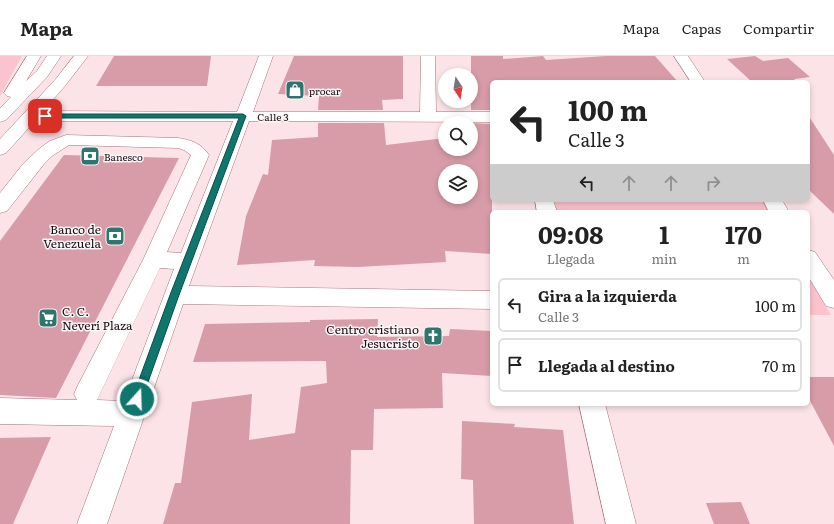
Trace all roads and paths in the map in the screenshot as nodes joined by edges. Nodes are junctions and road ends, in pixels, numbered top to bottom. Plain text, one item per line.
1 (34, 56) edge
2 (54, 56) edge
3 (81, 56) edge
4 (266, 56) edge
5 (428, 56) edge
6 (682, 56) edge
7 (697, 80) edge
8 (0, 111) edge
9 (30, 116) junction
10 (243, 116) junction
11 (0, 117) edge
12 (428, 117) junction
13 (490, 117) edge
14 (0, 149) edge
15 (0, 206) edge
16 (153, 260) junction
17 (188, 261) junction
18 (810, 261) edge
19 (175, 295) junction
20 (834, 299) edge
21 (490, 300) edge
22 (87, 394) dead end
23 (592, 406) edge
24 (0, 411) edge
25 (132, 414) junction
26 (92, 524) edge
27 (621, 524) edge

1 - 8 street
2 - 11 street
3 - 9 street
4 - 10 street
5 - 12 street
6 - 7 street
9 - 10 street, Calle 3
9 - 14 street
10 - 12 street, Calle 3
10 - 17 street
12 - 13 street, Calle 3
15 - 16 street
16 - 17 street
16 - 22 street
17 - 19 street
18 - 20 street
19 - 21 street
19 - 25 street
23 - 27 street
24 - 25 street
25 - 26 street

